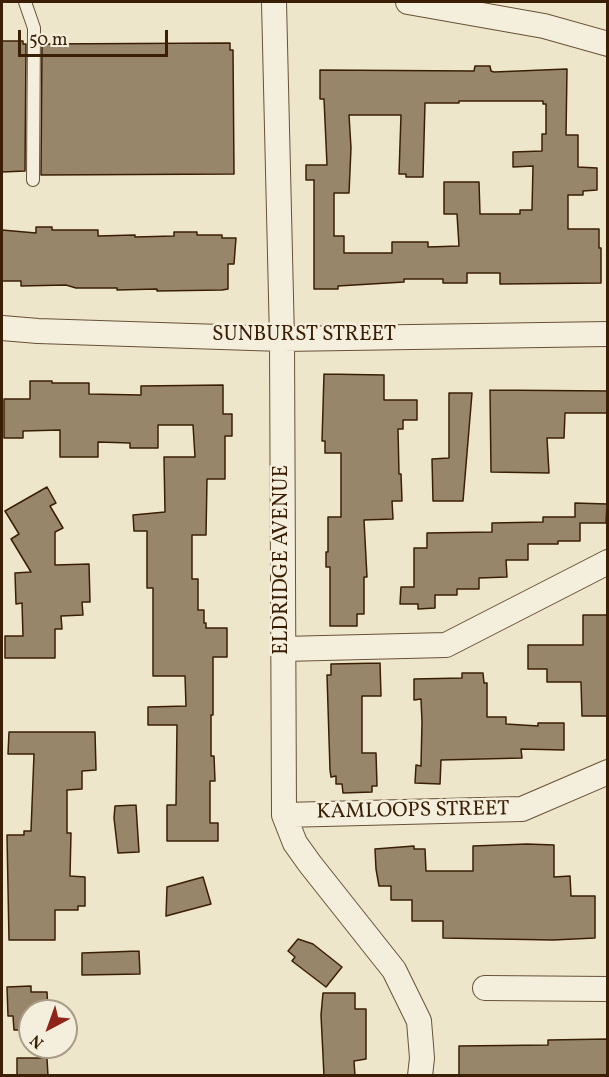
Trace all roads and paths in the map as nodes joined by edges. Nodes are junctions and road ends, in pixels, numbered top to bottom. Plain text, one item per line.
1 (25, 2) edge
2 (274, 2) edge
3 (408, 2) edge
4 (608, 44) edge
5 (33, 180) dead end
6 (2, 328) edge
7 (608, 334) edge
8 (282, 339) junction
9 (608, 562) edge
10 (283, 649) junction
11 (608, 772) edge
12 (284, 815) junction
13 (485, 988) dead end
14 (608, 989) edge
15 (420, 1076) edge

1 - 5 lane
2 - 8 street, ELDRIDGE AVENUE
3 - 4 street
6 - 8 street, SUNBURST STREET
7 - 8 street, SUNBURST STREET
8 - 10 street, ELDRIDGE AVENUE
9 - 10 street
10 - 12 street, ELDRIDGE AVENUE
11 - 12 street, KAMLOOPS STREET
12 - 15 street, ELDRIDGE AVENUE
13 - 14 street

